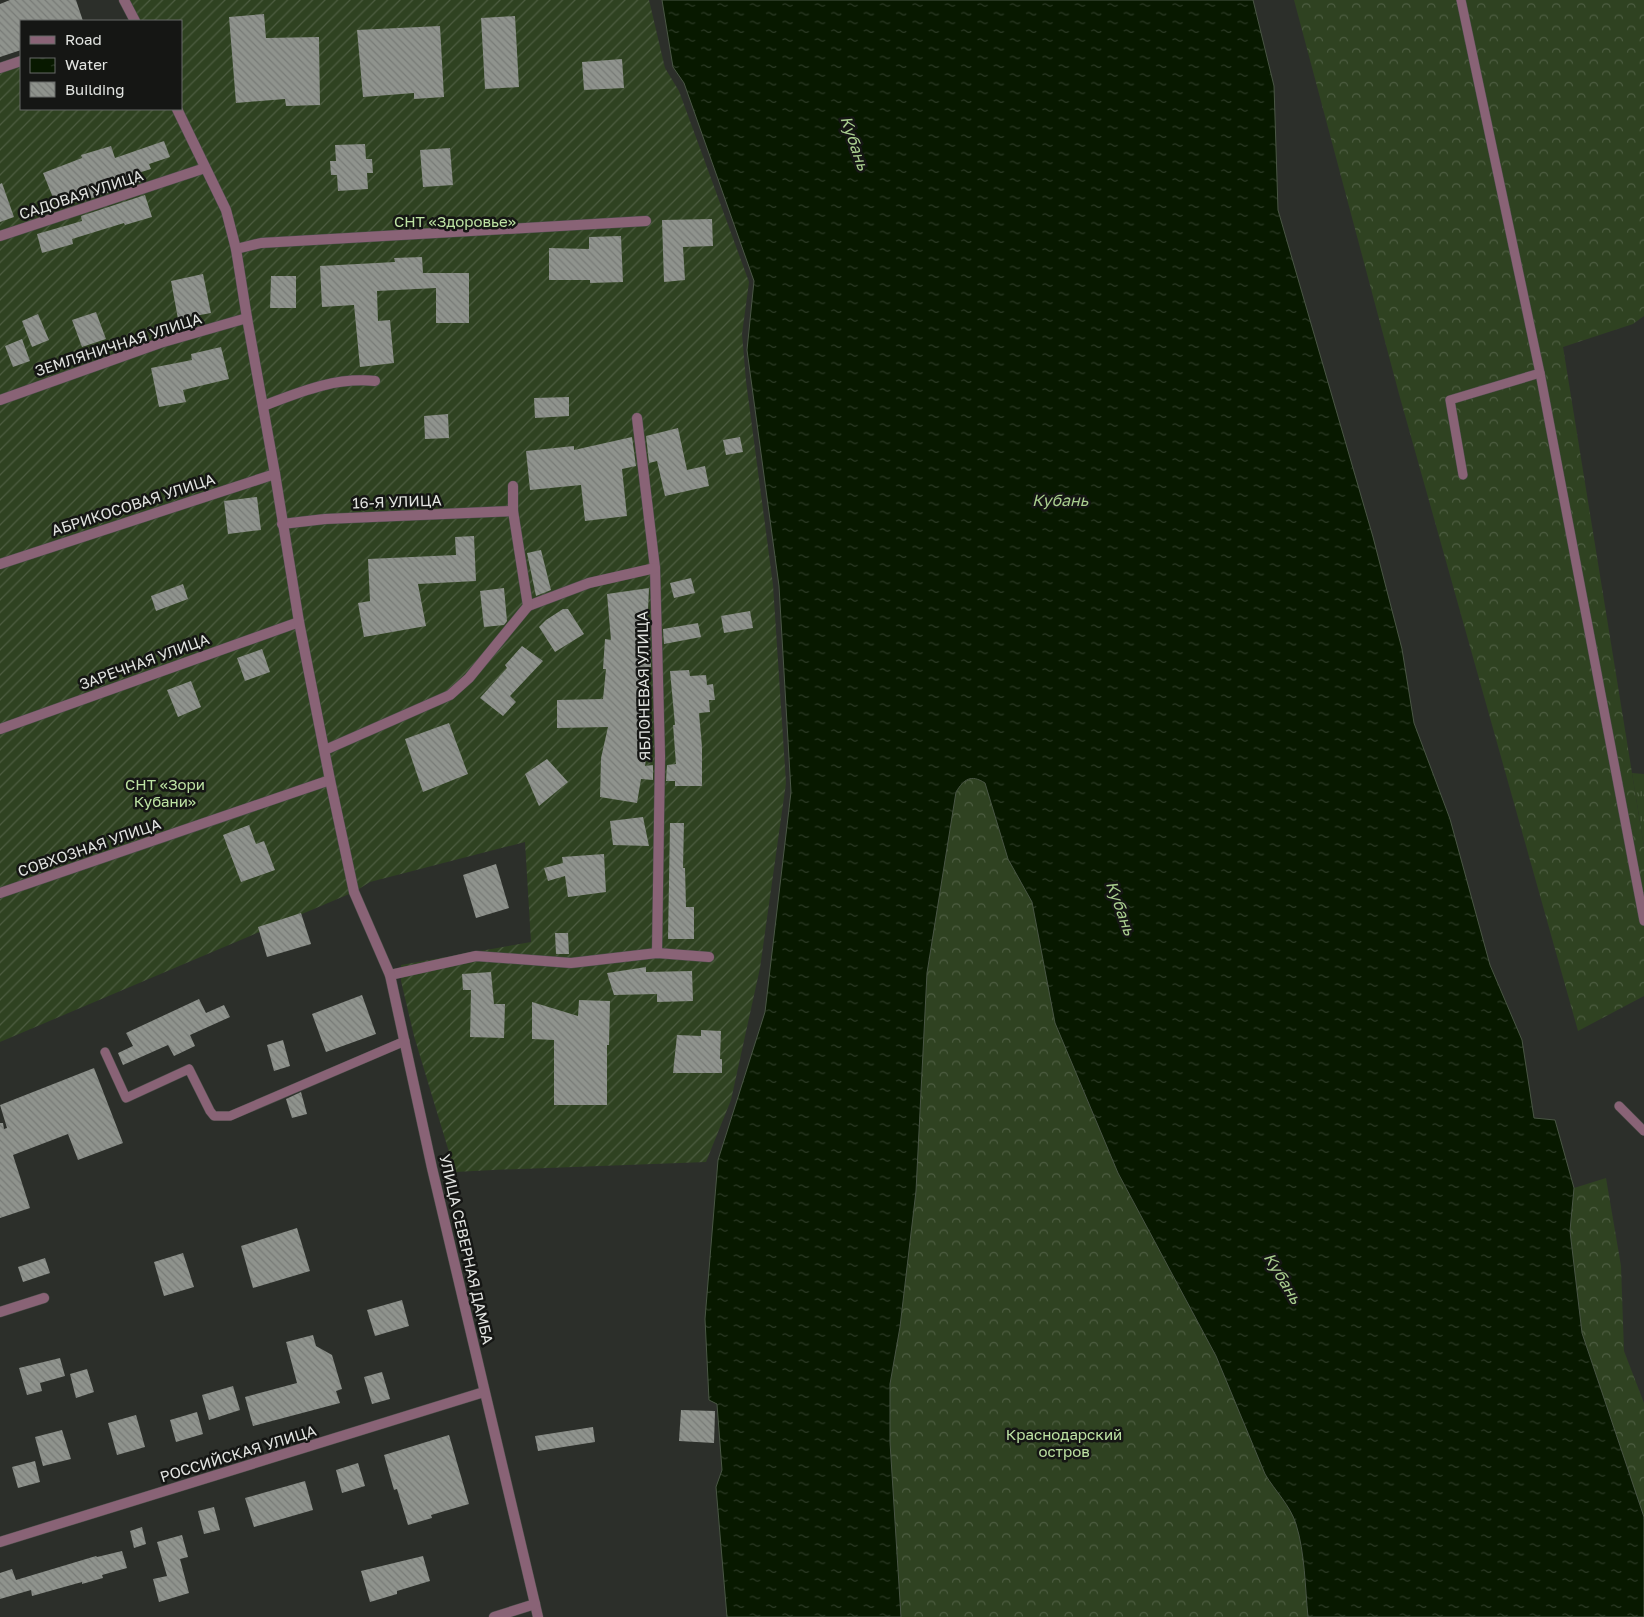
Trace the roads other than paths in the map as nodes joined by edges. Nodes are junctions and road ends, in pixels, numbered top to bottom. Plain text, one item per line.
1 (124, 0) edge
2 (1461, 0) edge
3 (134, 20) edge
4 (20, 60) edge
5 (0, 68) edge
6 (177, 110) edge
7 (205, 168) junction
8 (646, 221) dead end
9 (0, 236) edge
10 (236, 248) junction
11 (246, 318) junction
12 (1540, 373) junction
13 (376, 381) dead end
14 (0, 400) edge
15 (263, 406) junction
16 (637, 418) dead end
17 (275, 474) junction
18 (1463, 475) dead end
19 (512, 486) dead end
20 (513, 511) junction
21 (282, 524) junction
22 (0, 564) edge
23 (655, 568) junction
24 (528, 606) junction
25 (299, 622) junction
26 (0, 729) edge
27 (325, 750) junction
28 (330, 780) junction
29 (0, 894) edge
30 (1644, 921) edge
31 (656, 953) junction
32 (709, 957) dead end
33 (390, 975) junction
34 (404, 1041) junction
35 (105, 1052) dead end
36 (1618, 1106) dead end
37 (1644, 1131) edge
38 (44, 1298) dead end
39 (0, 1312) edge
40 (484, 1392) junction
41 (0, 1542) edge
42 (535, 1604) junction
43 (494, 1617) edge
44 (532, 1617) edge
45 (538, 1617) edge

1 - 3 street
2 - 12 lane
4 - 5 street
6 - 7 street, УЛИЦА СЕВЕРНАЯ ДАМБА
7 - 9 street, САДОВАЯ УЛИЦА
7 - 10 street, УЛИЦА СЕВЕРНАЯ ДАМБА
8 - 10 street
10 - 11 street, УЛИЦА СЕВЕРНАЯ ДАМБА
11 - 14 street, ЗЕМЛЯНИЧНАЯ УЛИЦА
11 - 15 street, УЛИЦА СЕВЕРНАЯ ДАМБА
12 - 18 lane
12 - 30 lane
13 - 15 street
15 - 17 street, УЛИЦА СЕВЕРНАЯ ДАМБА
16 - 23 street, ЯБЛОНЕВАЯ УЛИЦА
17 - 21 street, УЛИЦА СЕВЕРНАЯ ДАМБА
17 - 22 street, АБРИКОСОВАЯ УЛИЦА
19 - 20 street
20 - 21 street, 16-Я УЛИЦА
20 - 24 street
21 - 25 street, УЛИЦА СЕВЕРНАЯ ДАМБА
23 - 24 street
23 - 31 street, ЯБЛОНЕВАЯ УЛИЦА
24 - 27 street
25 - 26 street, ЗАРЕЧНАЯ УЛИЦА
25 - 27 street, УЛИЦА СЕВЕРНАЯ ДАМБА
27 - 28 street, УЛИЦА СЕВЕРНАЯ ДАМБА
28 - 29 street, СОВХОЗНАЯ УЛИЦА
28 - 33 street, УЛИЦА СЕВЕРНАЯ ДАМБА
31 - 32 street
31 - 33 street
33 - 34 street, УЛИЦА СЕВЕРНАЯ ДАМБА
34 - 35 lane
34 - 40 street, УЛИЦА СЕВЕРНАЯ ДАМБА
36 - 37 lane
38 - 39 street
40 - 41 street, РОССИЙСКАЯ УЛИЦА
40 - 42 street, УЛИЦА СЕВЕРНАЯ ДАМБА
42 - 43 street
42 - 44 street
42 - 45 street, УЛИЦА СЕВЕРНАЯ ДАМБА

